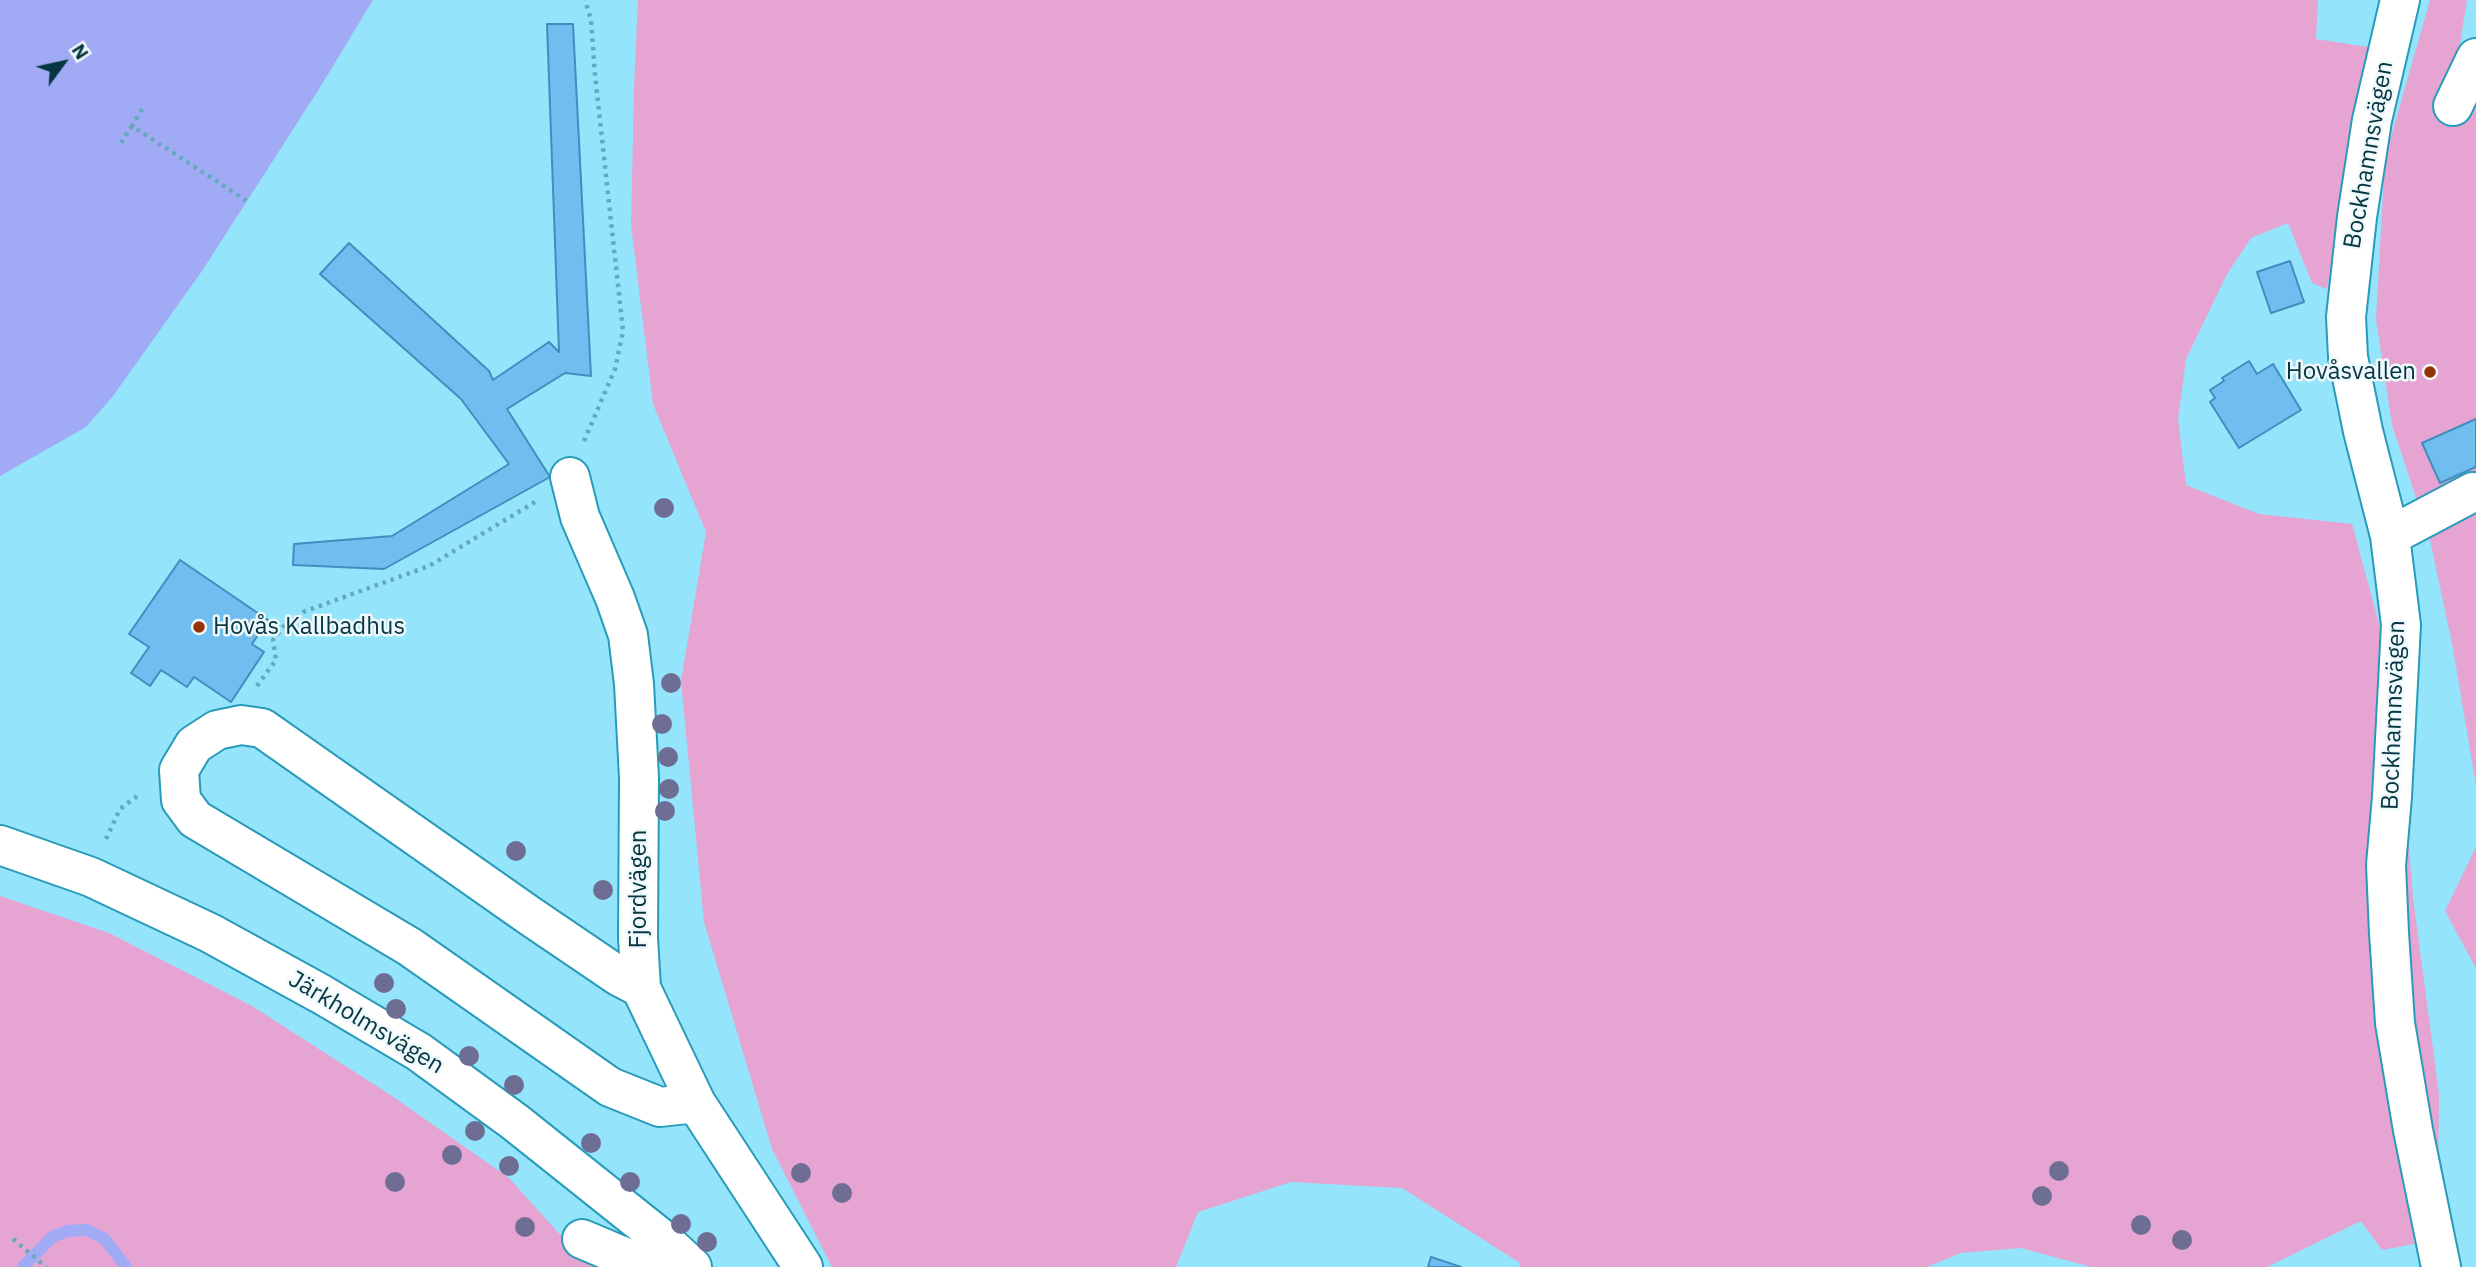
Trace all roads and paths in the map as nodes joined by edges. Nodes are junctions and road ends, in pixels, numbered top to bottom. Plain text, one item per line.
1 (585, 0) edge
2 (2400, 0) edge
3 (2476, 58) edge
4 (2453, 106) dead end
5 (142, 109) dead end
6 (132, 126) junction
7 (121, 144) dead end
8 (247, 201) dead end
9 (570, 477) junction
10 (2473, 492) dead end
11 (2390, 537) junction
12 (217, 730) junction
13 (0, 845) edge
14 (641, 988) junction
15 (696, 1103) junction
16 (13, 1239) dead end
17 (582, 1239) dead end
18 (46, 1267) edge
19 (648, 1267) edge
20 (692, 1267) edge
21 (803, 1267) edge
22 (2441, 1267) edge

1 - 9 path
2 - 11 street, Bockhamnsvägen
3 - 4 street
5 - 6 path
6 - 7 path
6 - 8 path
9 - 12 path
9 - 14 street, Fjordvägen
10 - 11 street
11 - 22 street, Bockhamnsvägen
12 - 14 street
12 - 15 street
13 - 20 street, Järkholmsvägen
14 - 15 street, Fjordvägen
15 - 21 street, Fjordvägen
16 - 18 path
17 - 19 street

